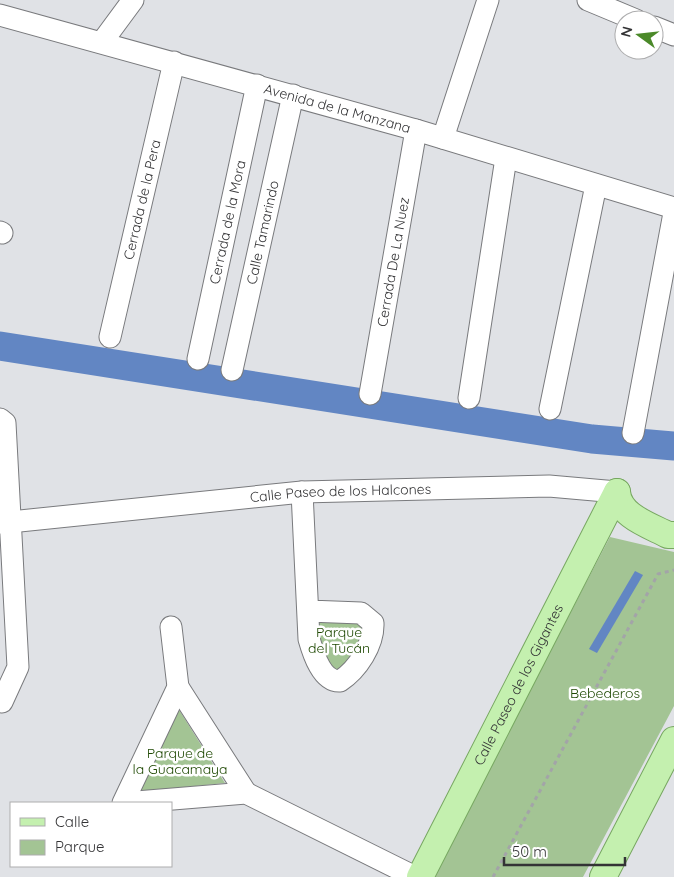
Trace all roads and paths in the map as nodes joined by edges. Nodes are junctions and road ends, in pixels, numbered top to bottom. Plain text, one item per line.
1 (133, 0) edge
2 (488, 0) edge
3 (592, 1) edge
4 (614, 10) edge
5 (0, 14) edge
6 (102, 42) junction
7 (174, 62) junction
8 (257, 86) junction
9 (293, 95) junction
10 (416, 130) junction
11 (442, 138) junction
12 (506, 158) junction
13 (596, 185) junction
14 (674, 208) edge
15 (674, 213) edge
16 (110, 337) dead end
17 (198, 359) dead end
18 (232, 370) dead end
19 (370, 394) dead end
20 (469, 398) dead end
21 (550, 409) dead end
22 (0, 419) edge
23 (634, 433) dead end
24 (302, 492) junction
25 (617, 492) junction
26 (5, 522) edge
27 (674, 523) edge
28 (674, 535) edge
29 (674, 570) edge
30 (308, 611) dead end
31 (172, 627) dead end
32 (178, 687) junction
33 (2, 702) dead end
34 (671, 753) edge
35 (246, 793) junction
36 (124, 802) edge
37 (136, 802) edge
38 (414, 877) edge
39 (420, 877) edge
40 (493, 877) edge
41 (603, 877) edge

1 - 6 street
2 - 11 street
3 - 4 street
5 - 6 street, Avenida de la Manzana
6 - 7 street, Avenida de la Manzana
7 - 8 street, Avenida de la Manzana
7 - 16 street, Cerrada de la Pera
8 - 9 street, Avenida de la Manzana
8 - 17 street, Cerrada de la Mora
9 - 10 street, Avenida de la Manzana
9 - 18 street, Calle Tamarindo
10 - 11 street, Avenida de la Manzana
10 - 19 street, Cerrada De La Nuez
11 - 12 street, Avenida de la Manzana
12 - 13 street, Avenida de la Manzana
12 - 20 street
13 - 14 street, Avenida de la Manzana
13 - 21 street
15 - 23 street
22 - 26 street
24 - 25 street, Calle Paseo de los Halcones
24 - 26 street, Calle Paseo de los Halcones
24 - 30 street
25 - 27 main road, Calle Paseo de los Halcones
25 - 28 main road
25 - 39 main road, Calle Paseo de los Gigantes
26 - 33 street
29 - 40 path
31 - 32 street
32 - 35 street
32 - 36 street
34 - 41 main road
35 - 37 street
35 - 38 street

